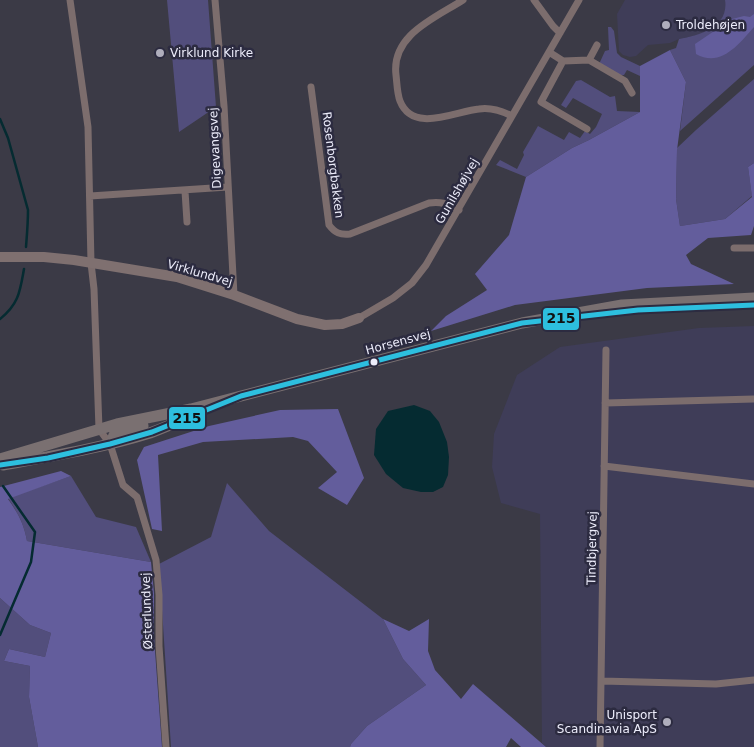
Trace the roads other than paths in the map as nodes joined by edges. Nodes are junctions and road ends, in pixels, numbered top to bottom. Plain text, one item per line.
1 (70, 0) edge
2 (215, 0) edge
3 (463, 0) edge
4 (534, 0) edge
5 (579, 0) edge
6 (560, 33) junction
7 (597, 44) dead end
8 (549, 52) junction
9 (589, 60) junction
10 (563, 61) junction
11 (311, 87) dead end
12 (632, 94) dead end
13 (512, 116) junction
14 (586, 129) dead end
15 (228, 187) junction
16 (184, 191) junction
17 (90, 196) junction
18 (459, 210) junction
19 (187, 222) dead end
20 (734, 248) dead end
21 (754, 248) edge
22 (0, 257) edge
23 (91, 263) junction
24 (234, 295) junction
25 (754, 298) edge
26 (754, 305) edge
27 (563, 316) junction
28 (359, 318) joint
29 (606, 350) dead end
30 (241, 396) junction
31 (754, 399) edge
32 (605, 402) junction
33 (180, 412) junction
34 (98, 429) junction
35 (110, 444) junction
36 (0, 459) edge
37 (22, 462) junction
38 (0, 465) edge
39 (604, 466) junction
40 (754, 484) edge
41 (754, 680) edge
42 (602, 681) junction
43 (166, 747) edge
44 (600, 747) edge

1 - 17 street
2 - 15 street, Digevangsvej
3 - 13 street
4 - 6 street
5 - 6 street, Gunilshøjvej
6 - 8 street, Gunilshøjvej
7 - 9 street
8 - 10 street
8 - 13 street, Gunilshøjvej
9 - 10 street
9 - 12 street
10 - 14 street
11 - 18 street, Rosenborgbakken
13 - 18 street, Gunilshøjvej
15 - 16 street
15 - 24 street, Digevangsvej
16 - 17 street
16 - 19 street
17 - 23 street
18 - 28 street, Gunilshøjvej
20 - 21 street
22 - 23 street, Virklundvej
23 - 24 street, Virklundvej
23 - 34 street
24 - 28 street, Virklundvej
25 - 27 main road, Horsensvej
26 - 27 main road, Horsensvej
27 - 30 main road, Horsensvej
29 - 32 street, Tindbjergvej
30 - 33 main road, Horsensvej
30 - 35 main road, Horsensvej
31 - 32 street
32 - 39 street, Tindbjergvej
33 - 34 main road, Horsensvej
33 - 35 main road
34 - 35 street, Østerlundvej
34 - 36 main road, Horsensvej
34 - 37 main road
35 - 37 main road, Horsensvej
35 - 43 street, Østerlundvej
37 - 38 main road, Horsensvej
39 - 40 street
39 - 42 street, Tindbjergvej
41 - 42 street
42 - 44 street, Tindbjergvej

